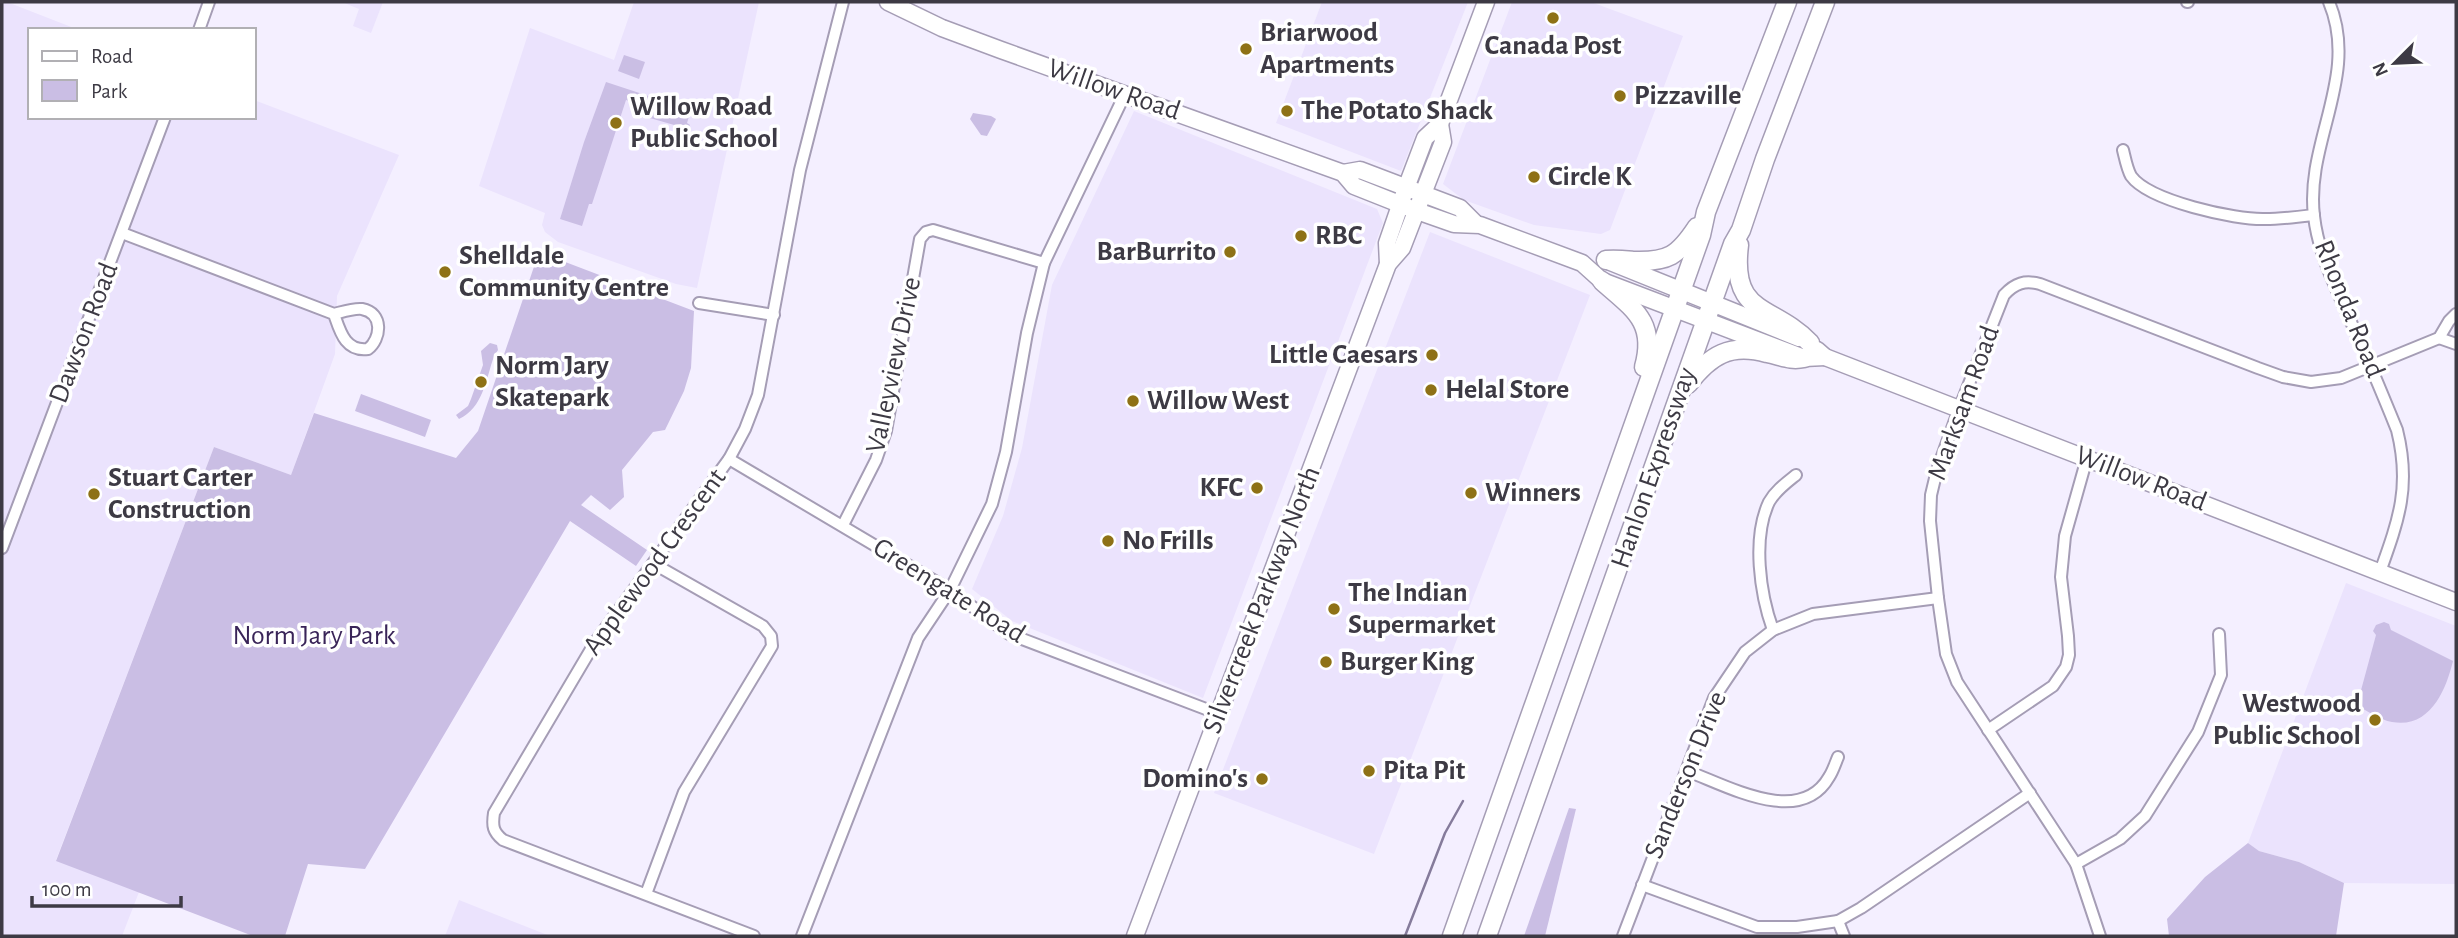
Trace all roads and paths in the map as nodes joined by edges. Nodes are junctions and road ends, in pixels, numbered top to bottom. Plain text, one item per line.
1 (209, 2) edge
2 (843, 2) edge
3 (888, 2) edge
4 (1486, 2) edge
5 (1787, 2) edge
6 (1825, 2) edge
7 (2329, 2) edge
8 (200, 28) edge
9 (1125, 94) junction
10 (164, 119) edge
11 (1440, 124) junction
12 (2123, 150) dead end
13 (1343, 173) junction
14 (1406, 188) junction
15 (1423, 194) junction
16 (1401, 204) junction
17 (1417, 211) junction
18 (1706, 212) junction
19 (2314, 215) junction
20 (1475, 223) junction
21 (1741, 229) junction
22 (122, 233) junction
23 (1606, 261) junction
24 (1044, 263) junction
25 (1582, 263) junction
26 (1388, 264) junction
27 (1602, 281) junction
28 (1680, 290) junction
29 (699, 303) dead end
30 (1713, 303) junction
31 (1673, 308) junction
32 (334, 314) junction
33 (2456, 314) edge
34 (774, 315) junction
35 (1706, 321) junction
36 (2440, 338) junction
37 (2456, 344) edge
38 (1807, 350) junction
39 (2371, 367) junction
40 (1679, 395) junction
41 (1959, 409) junction
42 (1639, 411) junction
43 (2087, 458) junction
44 (729, 459) junction
45 (1796, 475) dead end
46 (843, 526) junction
47 (2, 548) edge
48 (654, 564) junction
49 (2380, 572) junction
50 (950, 590) junction
51 (1938, 598) junction
52 (2456, 602) edge
53 (1773, 630) junction
54 (2219, 634) dead end
55 (1219, 714) junction
56 (1988, 730) junction
57 (1838, 757) dead end
58 (1687, 771) junction
59 (2030, 793) junction
60 (2076, 864) junction
61 (1642, 885) junction
62 (646, 894) junction
63 (1838, 921) junction
64 (754, 936) edge
65 (802, 936) edge
66 (1135, 936) edge
67 (1452, 936) edge
68 (1487, 936) edge
69 (1623, 936) edge
70 (1844, 936) edge
71 (2101, 936) edge

1 - 8 street
2 - 34 street, Applewood Crescent
3 - 9 main road, Willow Road
4 - 11 main road, Silvercreek Parkway North
5 - 18 highway, Hanlon Expressway
6 - 21 highway, Hanlon Expressway
7 - 19 street, Rhonda Road
9 - 13 main road, Willow Road
9 - 24 street
10 - 22 street, Dawson Road
11 - 14 main road, Silvercreek Parkway North
11 - 15 main road, Silvercreek Parkway North
12 - 19 street
13 - 14 main road, Willow Road
13 - 16 main road, Willow Road
14 - 15 main road, Willow Road
14 - 16 main road, Silvercreek Parkway North
15 - 17 main road, Silvercreek Parkway North
15 - 20 main road, Willow Road
16 - 17 main road, Willow Road
16 - 26 main road, Silvercreek Parkway North
17 - 20 main road, Willow Road
17 - 26 main road, Silvercreek Parkway North
18 - 23 highway
18 - 28 highway, Hanlon Expressway
19 - 39 street, Rhonda Road
20 - 25 main road, Willow Road
21 - 30 highway, Hanlon Expressway
21 - 38 highway
22 - 32 street
22 - 47 street, Dawson Road
23 - 25 main road, Willow Road
23 - 28 main road, Willow Road
24 - 46 street, Valleyview Drive
24 - 50 street
25 - 27 main road, Willow Road
26 - 55 main road, Silvercreek Parkway North
27 - 31 main road, Willow Road
27 - 42 highway
28 - 30 main road, Willow Road
28 - 31 highway, Hanlon Expressway
29 - 34 street
30 - 35 highway, Hanlon Expressway
30 - 38 main road, Willow Road
31 - 35 main road, Willow Road
31 - 42 highway, Hanlon Expressway
32 - 32 street
33 - 36 street
34 - 44 street, Applewood Crescent
35 - 38 main road, Willow Road
35 - 40 highway, Hanlon Expressway
36 - 37 street
36 - 39 street, Marksam Road
38 - 40 highway
38 - 41 main road, Willow Road
39 - 41 street, Marksam Road
39 - 49 street, Rhonda Road
40 - 68 highway, Hanlon Expressway
41 - 43 main road, Willow Road
41 - 51 street, Marksam Road
42 - 67 highway, Hanlon Expressway
43 - 49 main road, Willow Road
43 - 56 street
44 - 46 street, Greengate Road
44 - 48 street, Applewood Crescent
45 - 53 street
46 - 50 street, Greengate Road
48 - 62 street
48 - 62 street, Applewood Crescent
49 - 52 main road, Willow Road
50 - 55 street, Greengate Road
50 - 65 street
51 - 53 street, Sanderson Drive
51 - 56 street, Marksam Road
53 - 58 street, Sanderson Drive
54 - 60 street
55 - 66 main road, Silvercreek Parkway North
56 - 59 street, Marksam Road
57 - 58 street
58 - 61 street, Sanderson Drive
59 - 60 street, Marksam Road
59 - 63 street
60 - 71 street, Marksam Road
61 - 63 street
61 - 69 street, Sanderson Drive
62 - 64 street, Applewood Crescent
63 - 70 street

